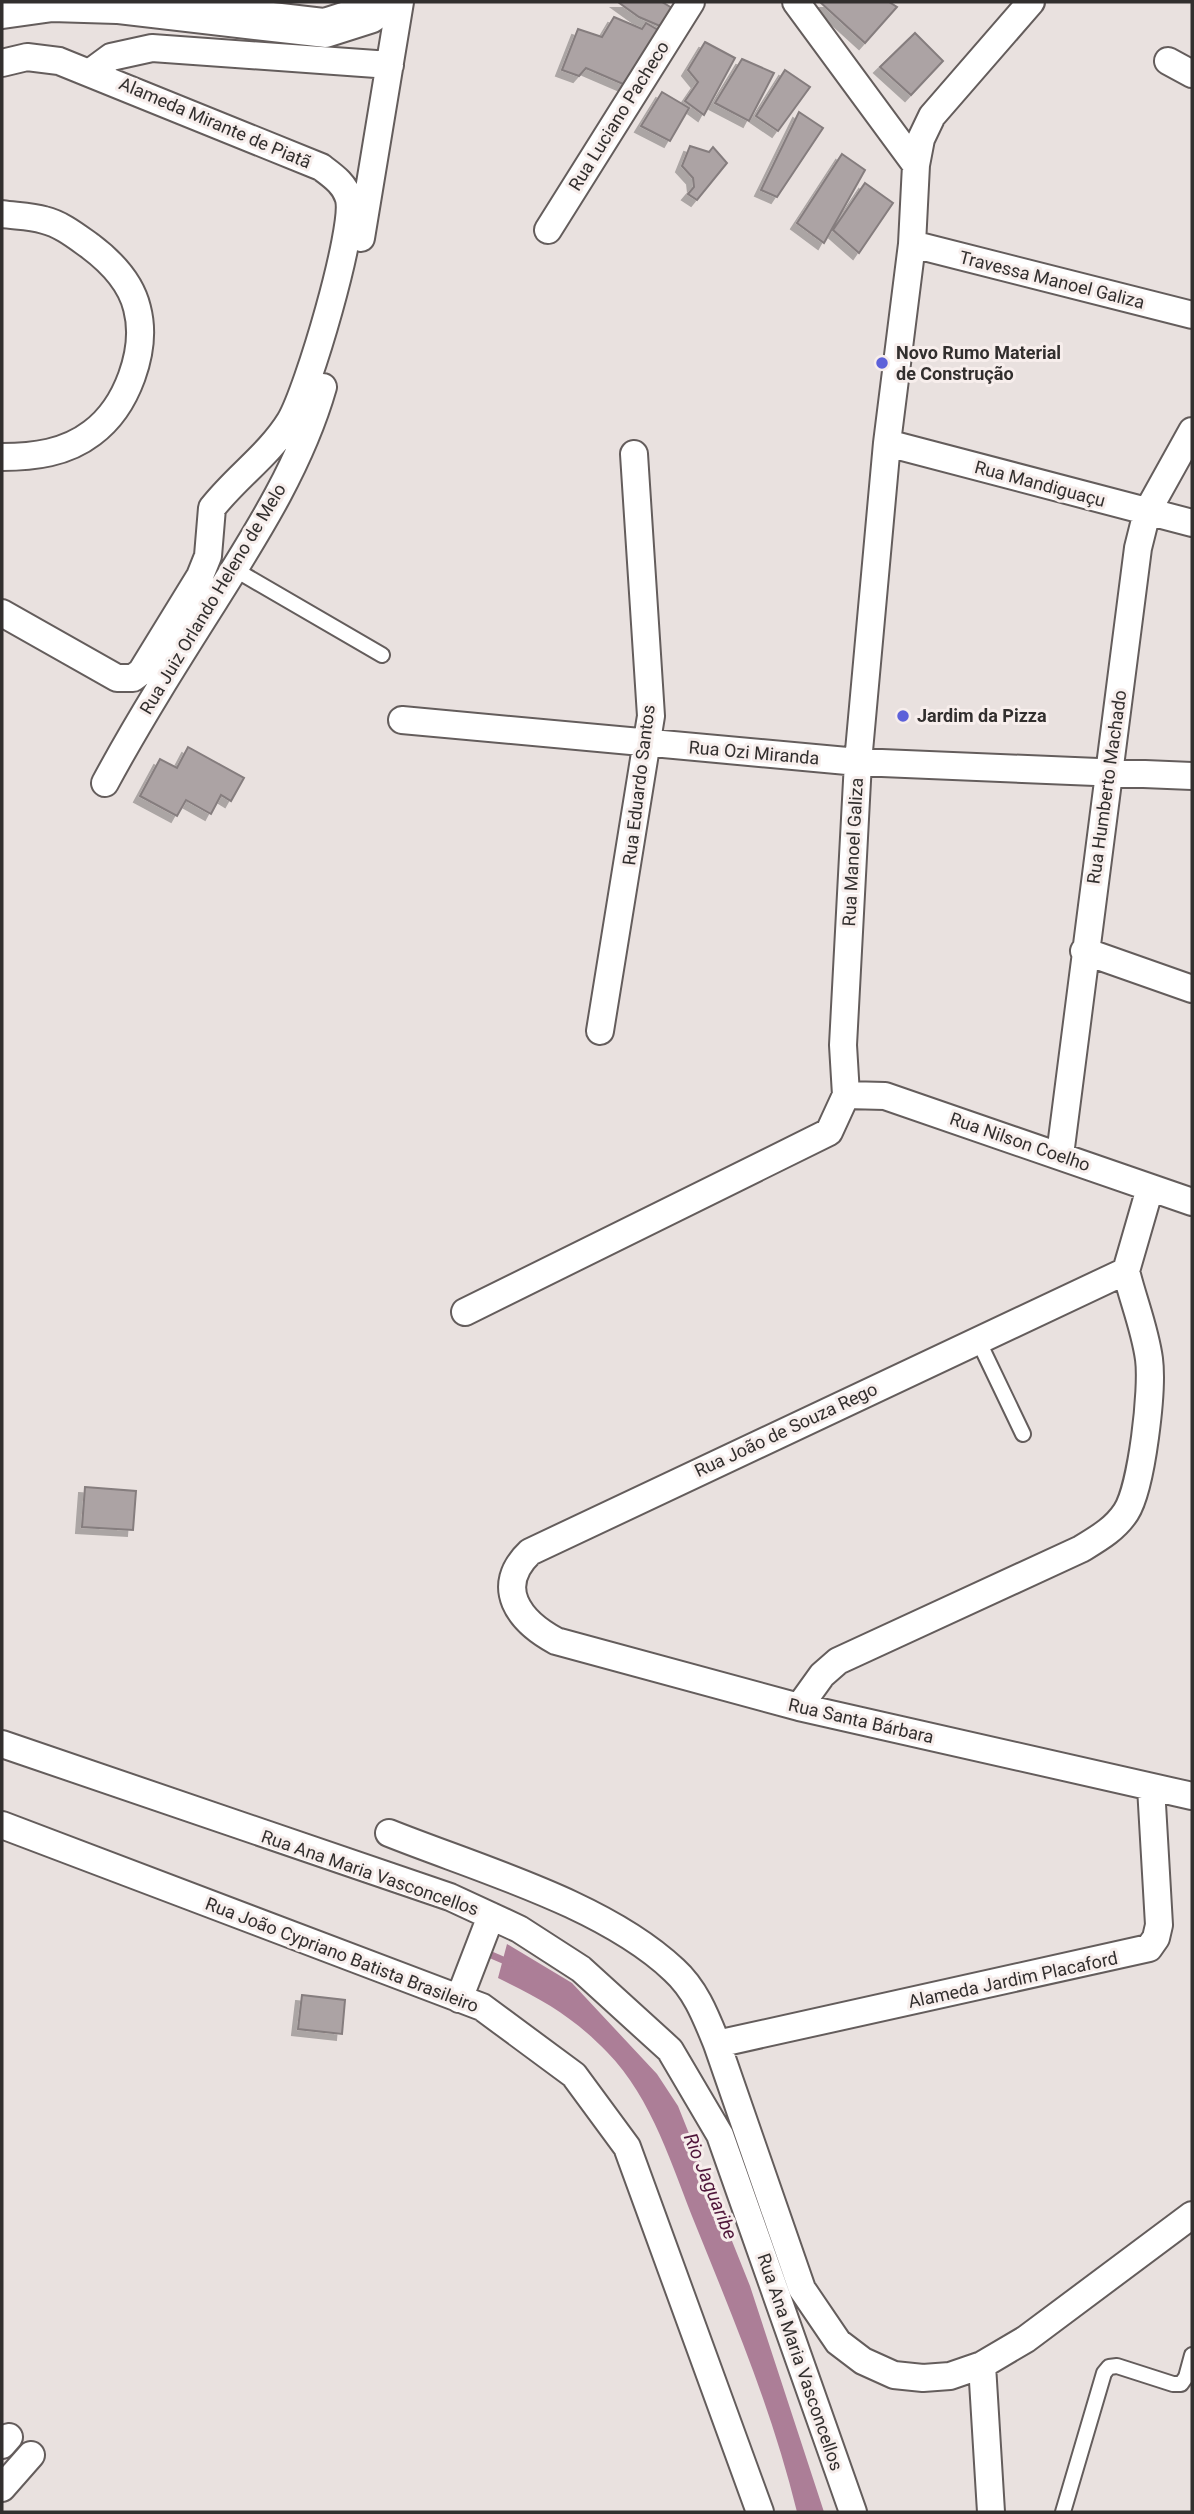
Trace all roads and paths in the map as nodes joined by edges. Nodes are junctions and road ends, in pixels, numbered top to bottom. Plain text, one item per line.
1 (386, 2) edge
2 (400, 2) edge
3 (691, 2) edge
4 (796, 2) edge
5 (1031, 2) edge
6 (2, 9) edge
7 (1168, 61) dead end
8 (2, 63) edge
9 (390, 65) junction
10 (92, 71) junction
11 (1192, 74) edge
12 (916, 165) junction
13 (2, 214) edge
14 (548, 230) dead end
15 (912, 244) junction
16 (1192, 316) edge
17 (1192, 431) edge
18 (887, 443) junction
19 (635, 454) dead end
20 (2, 457) edge
21 (1147, 512) junction
22 (1192, 523) edge
23 (234, 569) junction
24 (2, 613) edge
25 (382, 655) dead end
26 (402, 720) dead end
27 (648, 744) junction
28 (858, 762) junction
29 (1111, 774) junction
30 (1192, 776) edge
31 (105, 782) dead end
32 (1084, 951) junction
33 (1192, 989) edge
34 (600, 1031) dead end
35 (846, 1095) junction
36 (1060, 1155) junction
37 (1150, 1188) junction
38 (1192, 1202) edge
39 (1126, 1271) junction
40 (465, 1312) dead end
41 (978, 1340) junction
42 (1023, 1434) dead end
43 (536, 1630) joint
44 (799, 1707) junction
45 (2, 1744) edge
46 (1151, 1787) junction
47 (1192, 1796) edge
48 (2, 1825) edge
49 (389, 1833) dead end
50 (490, 1918) junction
51 (461, 1996) junction
52 (717, 2044) junction
53 (747, 2125) junction
54 (720, 2136) junction
55 (1192, 2215) edge
56 (790, 2294) junction
57 (1192, 2355) edge
58 (982, 2365) junction
59 (31, 2455) dead end
60 (2, 2488) edge
61 (760, 2512) edge
62 (853, 2512) edge
63 (992, 2512) edge
64 (1063, 2512) edge

1 - 6 main road
2 - 9 street, Rua Juiz Orlando Heleno de Melo
3 - 14 street, Rua Luciano Pacheco
4 - 12 street
5 - 12 street, Rua Manoel Galiza
7 - 11 street
8 - 10 street, Alameda Mirante de Piatã
9 - 10 street, Alameda Mirante de Piatã
9 - 23 street, Rua Juiz Orlando Heleno de Melo
10 - 24 street, Alameda Mirante de Piatã
12 - 15 street, Rua Manoel Galiza
13 - 20 street
15 - 16 street, Travessa Manoel Galiza
15 - 18 street, Rua Manoel Galiza
17 - 21 street, Rua Humberto Machado
18 - 21 street, Rua Mandiguaçu
18 - 28 street, Rua Manoel Galiza
19 - 27 street, Rua Eduardo Santos
21 - 22 street, Rua Mandiguaçu
21 - 29 street, Rua Humberto Machado
23 - 25 lane
23 - 31 street, Rua Juiz Orlando Heleno de Melo
26 - 27 street, Rua Ozi Miranda
27 - 28 street, Rua Ozi Miranda
27 - 34 street, Rua Eduardo Santos
28 - 29 street, Rua Ozi Miranda
28 - 35 street, Rua Manoel Galiza
29 - 30 street, Rua Ozi Miranda
29 - 32 street, Rua Humberto Machado
32 - 33 street
32 - 36 street, Rua Humberto Machado
35 - 36 street, Rua Nilson Coelho
35 - 40 street, Rua Manoel Galiza
36 - 37 street, Rua Nilson Coelho
37 - 38 street, Rua Nilson Coelho
37 - 39 street
39 - 41 street, Rua João de Souza Rego
39 - 44 street
41 - 42 lane
41 - 43 street, Rua João de Souza Rego
43 - 44 street, Rua Santa Bárbara
44 - 46 street, Rua Santa Bárbara
45 - 50 street, Rua Ana Maria Vasconcellos
46 - 47 street, Rua Santa Bárbara
46 - 52 street, Alameda Jardim Placaford
48 - 51 street, Rua João Cypriano Batista Brasileiro
49 - 52 street
50 - 51 street
50 - 54 street, Rua Ana Maria Vasconcellos
51 - 61 street, Rua João Cypriano Batista Brasileiro
52 - 53 street
53 - 54 street
53 - 56 street
54 - 56 street, Rua Ana Maria Vasconcellos
55 - 58 street
56 - 58 street
56 - 62 street, Rua Ana Maria Vasconcellos
57 - 64 lane
58 - 63 street
59 - 60 street

